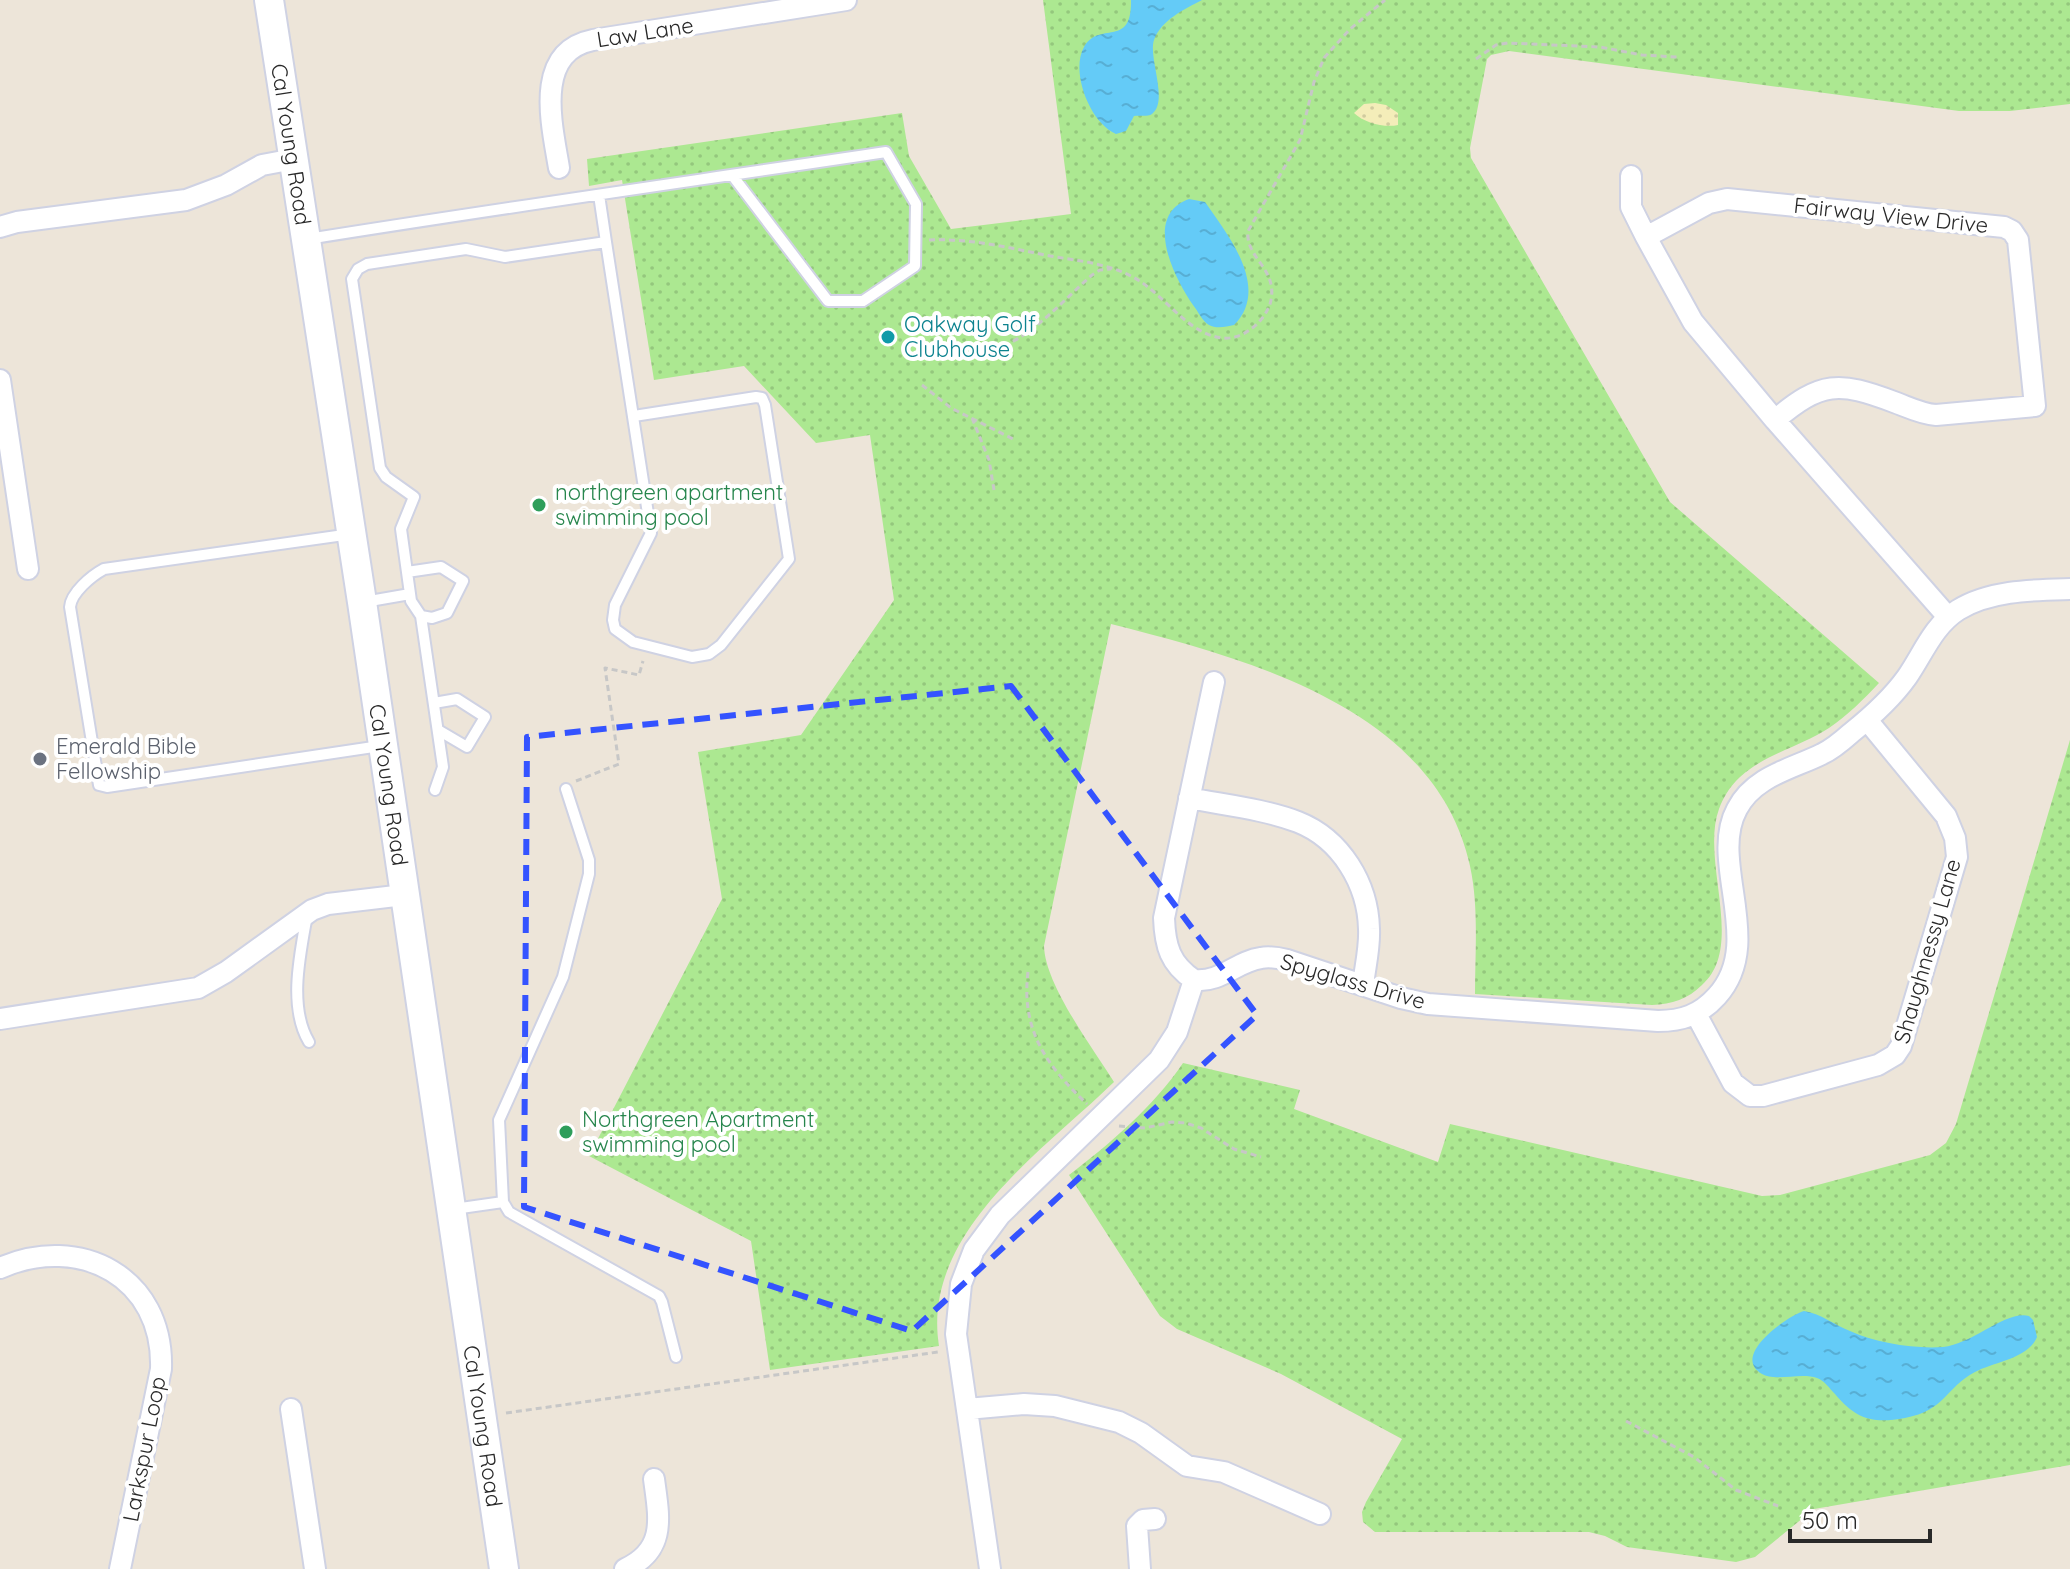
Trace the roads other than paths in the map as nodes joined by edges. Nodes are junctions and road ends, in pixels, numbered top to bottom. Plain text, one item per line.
1 (269, 0) edge
2 (846, 0) edge
3 (294, 159) junction
4 (559, 168) dead end
5 (732, 175) junction
6 (1631, 176) dead end
7 (599, 195) junction
8 (0, 227) edge
9 (1646, 237) junction
10 (306, 239) junction
11 (606, 242) junction
12 (0, 380) edge
13 (634, 416) junction
14 (1775, 420) junction
15 (351, 534) junction
16 (28, 569) dead end
17 (407, 572) junction
18 (2070, 589) edge
19 (410, 594) junction
20 (362, 602) junction
21 (421, 616) junction
22 (1948, 617) junction
23 (1214, 682) dead end
24 (434, 703) junction
25 (1867, 720) junction
26 (438, 730) junction
27 (382, 746) junction
28 (566, 787) road end
29 (435, 790) dead end
30 (1189, 798) junction
31 (404, 895) junction
32 (307, 913) junction
33 (1194, 980) junction
34 (1363, 985) junction
35 (1696, 1014) junction
36 (0, 1019) edge
37 (309, 1042) dead end
38 (503, 1202) junction
39 (452, 1209) junction
40 (0, 1268) edge
41 (676, 1357) dead end
42 (291, 1409) dead end
43 (967, 1409) junction
44 (654, 1479) dead end
45 (1320, 1514) dead end
46 (1155, 1519) dead end
47 (120, 1569) edge
48 (315, 1569) edge
49 (504, 1569) edge
50 (625, 1569) edge
51 (990, 1569) edge
52 (1140, 1569) edge

1 - 3 main road, Cal Young Road
2 - 4 street, Law Lane
3 - 8 street
3 - 10 main road, Cal Young Road
5 - 5 lane
5 - 7 lane
6 - 9 street
7 - 10 lane
7 - 11 lane
9 - 14 street
9 - 14 street, Fairway View Drive
10 - 15 main road, Cal Young Road
11 - 13 lane
11 - 17 lane
12 - 16 street
13 - 13 lane
14 - 22 street
15 - 20 main road, Cal Young Road
15 - 27 lane
17 - 19 lane
17 - 21 lane
18 - 22 street
19 - 20 lane
19 - 21 lane
20 - 27 main road, Cal Young Road
21 - 24 lane
22 - 25 street
23 - 30 street
24 - 26 lane
24 - 26 lane
25 - 35 street
25 - 35 street, Shaughnessy Lane
26 - 29 lane
27 - 31 main road, Cal Young Road
28 - 38 lane
30 - 33 street
30 - 34 street
31 - 32 street
31 - 39 main road, Cal Young Road
32 - 36 street
32 - 37 lane
33 - 34 street, Spyglass Drive
33 - 43 street
34 - 35 street, Spyglass Drive
38 - 39 lane
38 - 41 lane
39 - 49 main road, Cal Young Road
40 - 47 street, Larkspur Loop
42 - 48 street
43 - 45 street
43 - 51 street
44 - 50 street
46 - 52 street

